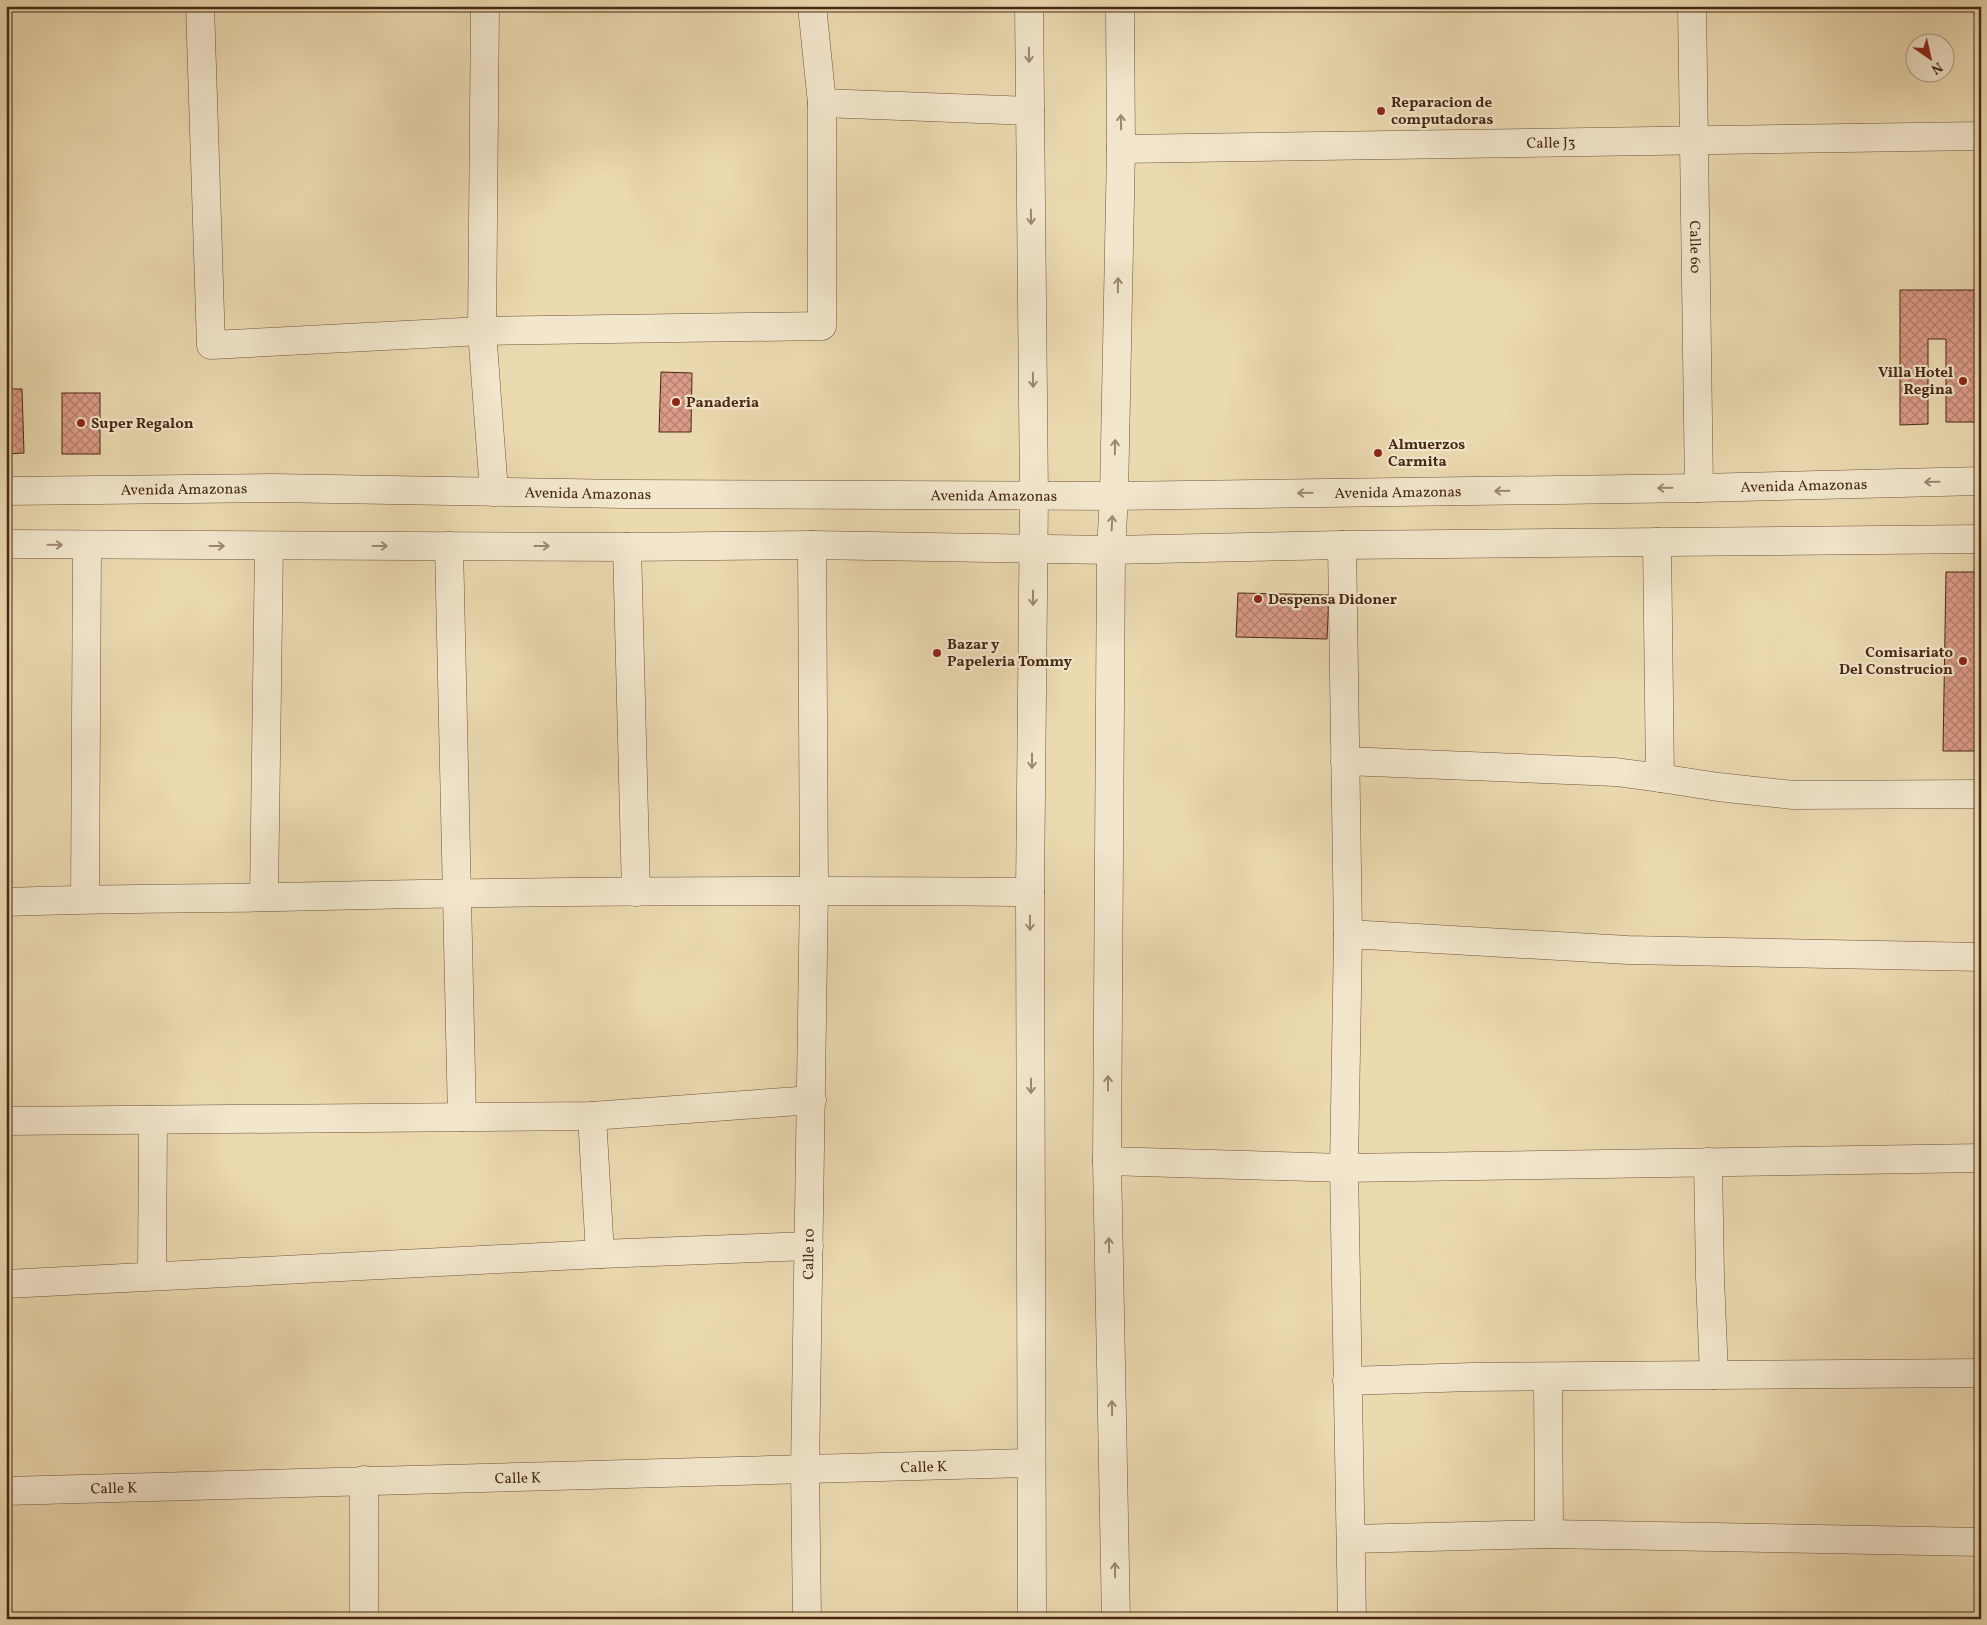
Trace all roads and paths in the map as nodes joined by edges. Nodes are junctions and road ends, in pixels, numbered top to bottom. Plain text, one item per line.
1 (200, 6) edge
2 (485, 6) edge
3 (812, 6) edge
4 (1029, 6) edge
5 (1120, 6) edge
6 (1692, 6) edge
7 (822, 103) junction
8 (1030, 110) junction
9 (1981, 136) edge
10 (1694, 140) junction
11 (1122, 149) junction
12 (482, 331) junction
13 (1981, 481) edge
14 (1699, 488) junction
15 (6, 491) edge
16 (494, 492) junction
17 (1034, 496) junction
18 (1114, 496) junction
19 (1981, 539) edge
20 (1657, 542) junction
21 (6, 544) edge
22 (1342, 544) junction
23 (812, 545) junction
24 (87, 546) junction
25 (269, 546) junction
26 (449, 546) junction
27 (627, 547) junction
28 (1033, 549) junction
29 (1111, 550) junction
30 (1345, 760) junction
31 (1660, 778) junction
32 (1981, 794) edge
33 (814, 890) junction
34 (636, 892) junction
35 (1030, 892) junction
36 (456, 893) junction
37 (264, 897) junction
38 (85, 898) junction
39 (6, 902) edge
40 (1348, 934) junction
41 (1981, 956) edge
42 (812, 1100) junction
43 (592, 1116) junction
44 (462, 1117) junction
45 (153, 1120) junction
46 (6, 1121) edge
47 (1981, 1158) edge
48 (1107, 1161) junction
49 (1708, 1162) junction
50 (1344, 1168) junction
51 (809, 1246) junction
52 (600, 1254) junction
53 (152, 1276) junction
54 (6, 1284) edge
55 (1981, 1373) edge
56 (1714, 1375) junction
57 (1548, 1377) junction
58 (1347, 1381) junction
59 (1031, 1463) junction
60 (805, 1471) junction
61 (364, 1480) junction
62 (6, 1491) edge
63 (1550, 1534) junction
64 (1351, 1539) junction
65 (1981, 1542) edge
66 (364, 1619) edge
67 (807, 1619) edge
68 (1032, 1619) edge
69 (1116, 1619) edge
70 (1352, 1619) edge

1 - 12 street
2 - 12 street
3 - 7 street
4 -> 8 street
11 -> 5 street
6 - 10 street, Calle 60
7 - 8 street
7 - 12 street
8 -> 17 street
9 - 10 street, Calle J3
10 - 11 street, Calle J3
10 - 14 street, Calle 60
18 -> 11 street
12 - 16 street
13 -> 14 street, Avenida Amazonas
14 -> 18 street, Avenida Amazonas
15 - 16 street, Avenida Amazonas
16 - 17 street, Avenida Amazonas
17 - 18 street, Avenida Amazonas
17 - 28 street
29 -> 18 street
19 - 20 street
20 - 22 street
20 - 31 street
21 -> 24 street
22 - 29 street
22 - 30 street
23 - 27 street
23 - 28 street
23 - 33 street, Calle 10
24 -> 25 street
24 - 38 street
25 -> 26 street
25 - 37 street
26 -> 27 street
26 - 36 street
27 - 34 street
28 - 29 street
28 -> 35 street
48 -> 29 street
30 - 31 street
30 - 40 street
31 - 32 street
33 - 34 street
33 - 35 street
33 - 42 street, Calle 10
34 - 36 street
35 -> 59 street
36 - 37 street
36 - 44 street
37 - 38 street
38 - 39 street
40 - 41 street
40 - 50 street
42 - 43 street
42 - 51 street, Calle 10
43 - 44 street
43 - 52 street
44 - 45 street
45 - 46 street
45 - 53 street
47 - 49 street
48 - 50 street
69 -> 48 street
49 - 50 street
49 - 56 street
50 - 58 street
51 - 52 street
51 - 60 street, Calle 10
52 - 53 street
53 - 54 street
55 - 56 street
56 - 57 street
57 - 58 street
57 - 63 street
58 - 64 street
59 - 60 street, Calle K
59 - 68 street
60 - 61 street, Calle K
60 - 67 street, Calle 10
61 - 62 street, Calle K
61 - 66 street
63 - 64 street
63 - 65 street
64 - 70 street

